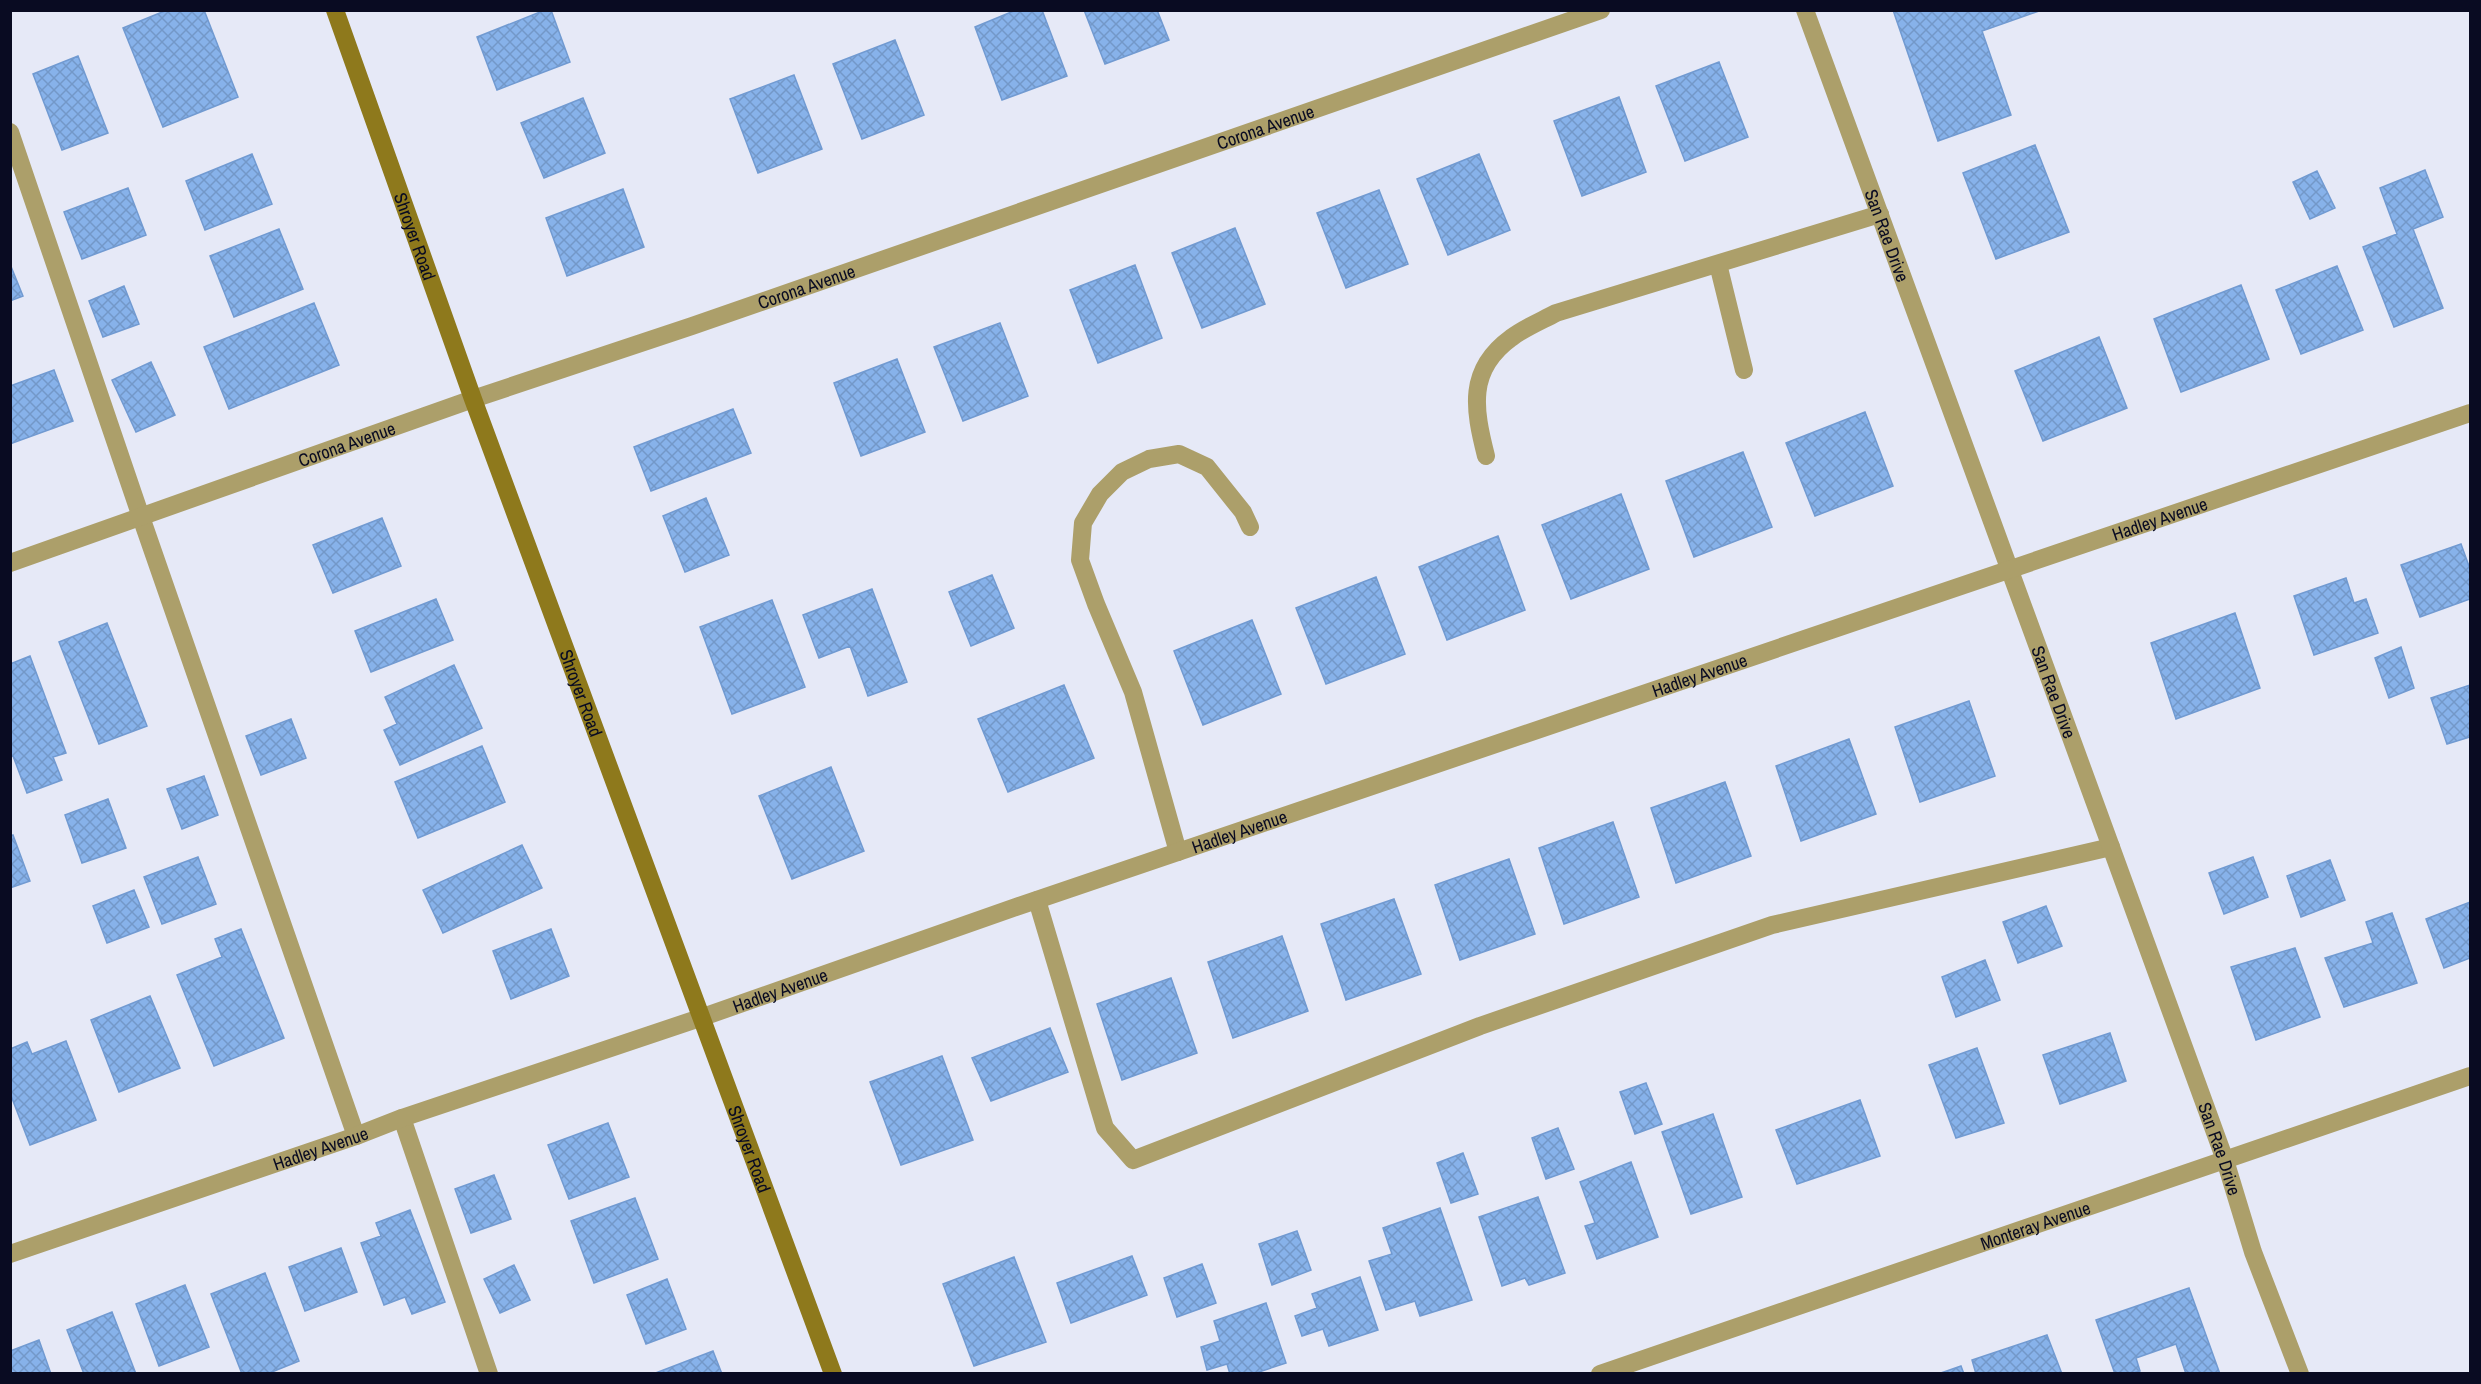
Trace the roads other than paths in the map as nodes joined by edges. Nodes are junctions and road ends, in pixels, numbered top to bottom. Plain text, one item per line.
1 (335, 10) edge
2 (1601, 10) edge
3 (1805, 10) edge
4 (10, 132) edge
5 (1880, 214) junction
6 (1718, 264) junction
7 (1744, 370) dead end
8 (473, 399) junction
9 (2470, 412) edge
10 (1486, 456) dead end
11 (141, 517) junction
12 (1250, 527) dead end
13 (10, 562) edge
14 (2010, 569) junction
15 (2111, 847) junction
16 (1178, 852) junction
17 (1037, 900) junction
18 (700, 1018) junction
19 (2470, 1076) edge
20 (402, 1118) junction
21 (356, 1136) junction
22 (2225, 1160) junction
23 (10, 1254) edge
24 (489, 1374) edge
25 (833, 1374) edge
26 (1600, 1374) edge
27 (2300, 1374) edge

1 - 8 main road, Shroyer Road
2 - 8 street, Corona Avenue
3 - 5 street, San Rae Drive
4 - 11 street
5 - 6 street
5 - 14 street, San Rae Drive
6 - 7 street
6 - 10 street
8 - 11 street, Corona Avenue
8 - 18 main road, Shroyer Road
9 - 14 street, Hadley Avenue
11 - 13 street, Corona Avenue
11 - 21 street
12 - 16 street
14 - 15 street, San Rae Drive
14 - 16 street, Hadley Avenue
15 - 17 street
15 - 22 street, San Rae Drive
16 - 17 street, Hadley Avenue
17 - 18 street, Hadley Avenue
18 - 20 street, Hadley Avenue
18 - 25 main road, Shroyer Road
19 - 22 street, Monteray Avenue
20 - 21 street, Hadley Avenue
20 - 24 street
21 - 23 street, Hadley Avenue
22 - 26 street, Monteray Avenue
22 - 27 street, San Rae Drive

